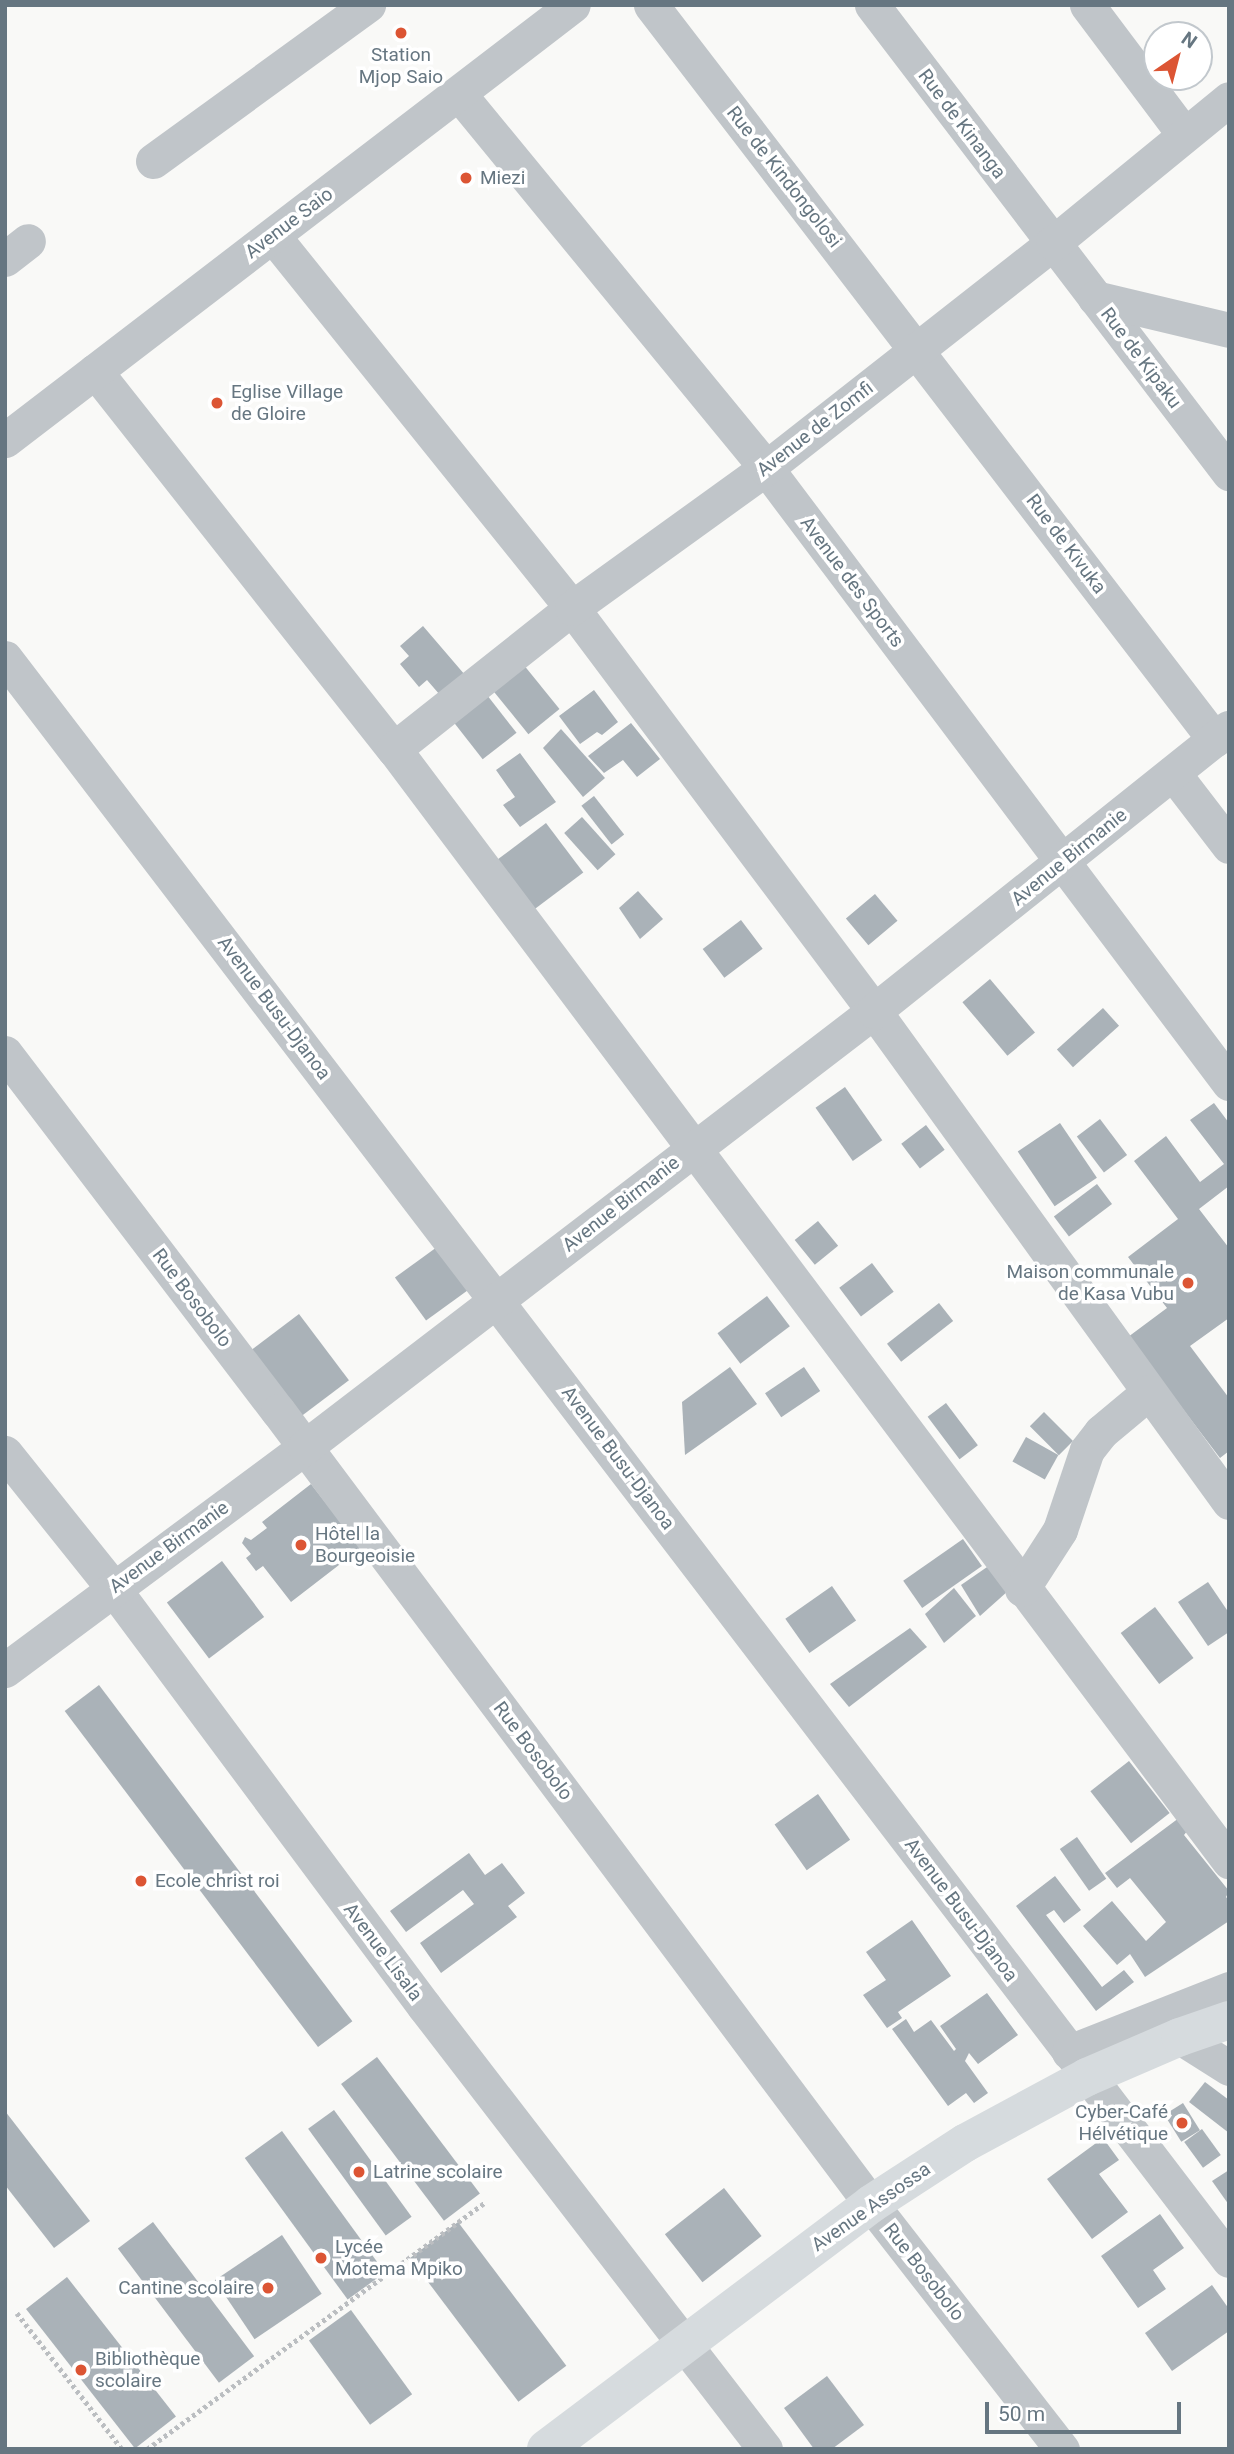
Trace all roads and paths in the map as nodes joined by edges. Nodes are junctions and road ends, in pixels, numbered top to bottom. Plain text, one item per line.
1 (368, 5) edge
2 (573, 5) edge
3 (651, 5) edge
4 (872, 5) edge
5 (1087, 5) edge
6 (537, 16) edge
7 (458, 94) junction
8 (1229, 99) edge
9 (1184, 134) junction
10 (153, 162) dead end
11 (273, 236) junction
12 (1053, 243) junction
13 (1095, 298) junction
14 (1229, 330) edge
15 (918, 349) junction
16 (95, 372) junction
17 (5, 440) edge
18 (766, 468) junction
19 (1229, 473) edge
20 (572, 608) junction
21 (5, 658) edge
22 (1222, 734) edge
23 (394, 749) junction
24 (1172, 773) junction
25 (1229, 846) edge
26 (1063, 862) junction
27 (874, 1011) junction
28 (5, 1053) edge
29 (1229, 1083) edge
30 (693, 1148) junction
31 (498, 1300) junction
32 (1149, 1392) junction
33 (305, 1447) junction
34 (5, 1453) edge
35 (1229, 1502) edge
36 (113, 1588) junction
37 (1022, 1589) junction
38 (5, 1670) edge
39 (1229, 1861) edge
40 (1229, 1989) edge
41 (1229, 2020) edge
42 (1180, 2037) junction
43 (1078, 2065) junction
44 (1229, 2067) edge
45 (486, 2202) dead end
46 (871, 2204) junction
47 (1229, 2260) edge
48 (17, 2313) dead end
49 (685, 2342) junction
50 (122, 2449) edge
51 (147, 2449) edge
52 (546, 2449) edge
53 (765, 2449) edge
54 (1062, 2449) edge

1 - 10 street
2 - 6 street, Avenue Saio
3 - 15 street, Rue de Kindongolosi
4 - 12 street, Rue de Kinanga
5 - 9 street
6 - 7 street, Avenue Saio
7 - 11 street, Avenue Saio
7 - 18 street, Avenue des Sports
8 - 9 street, Avenue de Zomfi
9 - 12 street, Avenue de Zomfi
11 - 16 street, Avenue Saio
11 - 20 street
12 - 13 street, Rue de Kipaku
12 - 15 street, Avenue de Zomfi
13 - 14 street
13 - 19 street, Rue de Kipaku
15 - 18 street, Avenue de Zomfi
15 - 22 street, Rue de Kivuka
16 - 17 street, Avenue Saio
16 - 23 street
18 - 20 street, Avenue de Zomfi
18 - 26 street, Avenue des Sports
20 - 23 street, Avenue de Zomfi
20 - 27 street
21 - 31 street, Avenue Busu-Djanoa
22 - 24 street, Avenue Birmanie
23 - 30 street
24 - 25 street
24 - 26 street, Avenue Birmanie
26 - 27 street, Avenue Birmanie
26 - 29 street, Avenue des Sports
27 - 30 street, Avenue Birmanie
27 - 32 street
28 - 33 street, Rue Bosobolo
30 - 31 street, Avenue Birmanie
30 - 37 street
31 - 33 street, Avenue Birmanie
31 - 43 street, Avenue Busu-Djanoa
32 - 35 street
32 - 37 street
33 - 36 street, Avenue Birmanie
33 - 46 street, Rue Bosobolo
34 - 36 street, Avenue Lisala
36 - 38 street, Avenue Birmanie
36 - 49 street, Avenue Lisala
37 - 39 street
40 - 43 street
41 - 42 main road, Avenue Assossa
42 - 43 main road, Avenue Assossa
42 - 44 street
43 - 46 main road, Avenue Assossa
43 - 47 street, Avenue Busu-Djanoa
45 - 51 path
46 - 49 main road, Avenue Assossa
46 - 54 street, Rue Bosobolo
48 - 50 path
49 - 52 main road, Avenue Assossa
49 - 53 street, Avenue Lisala

